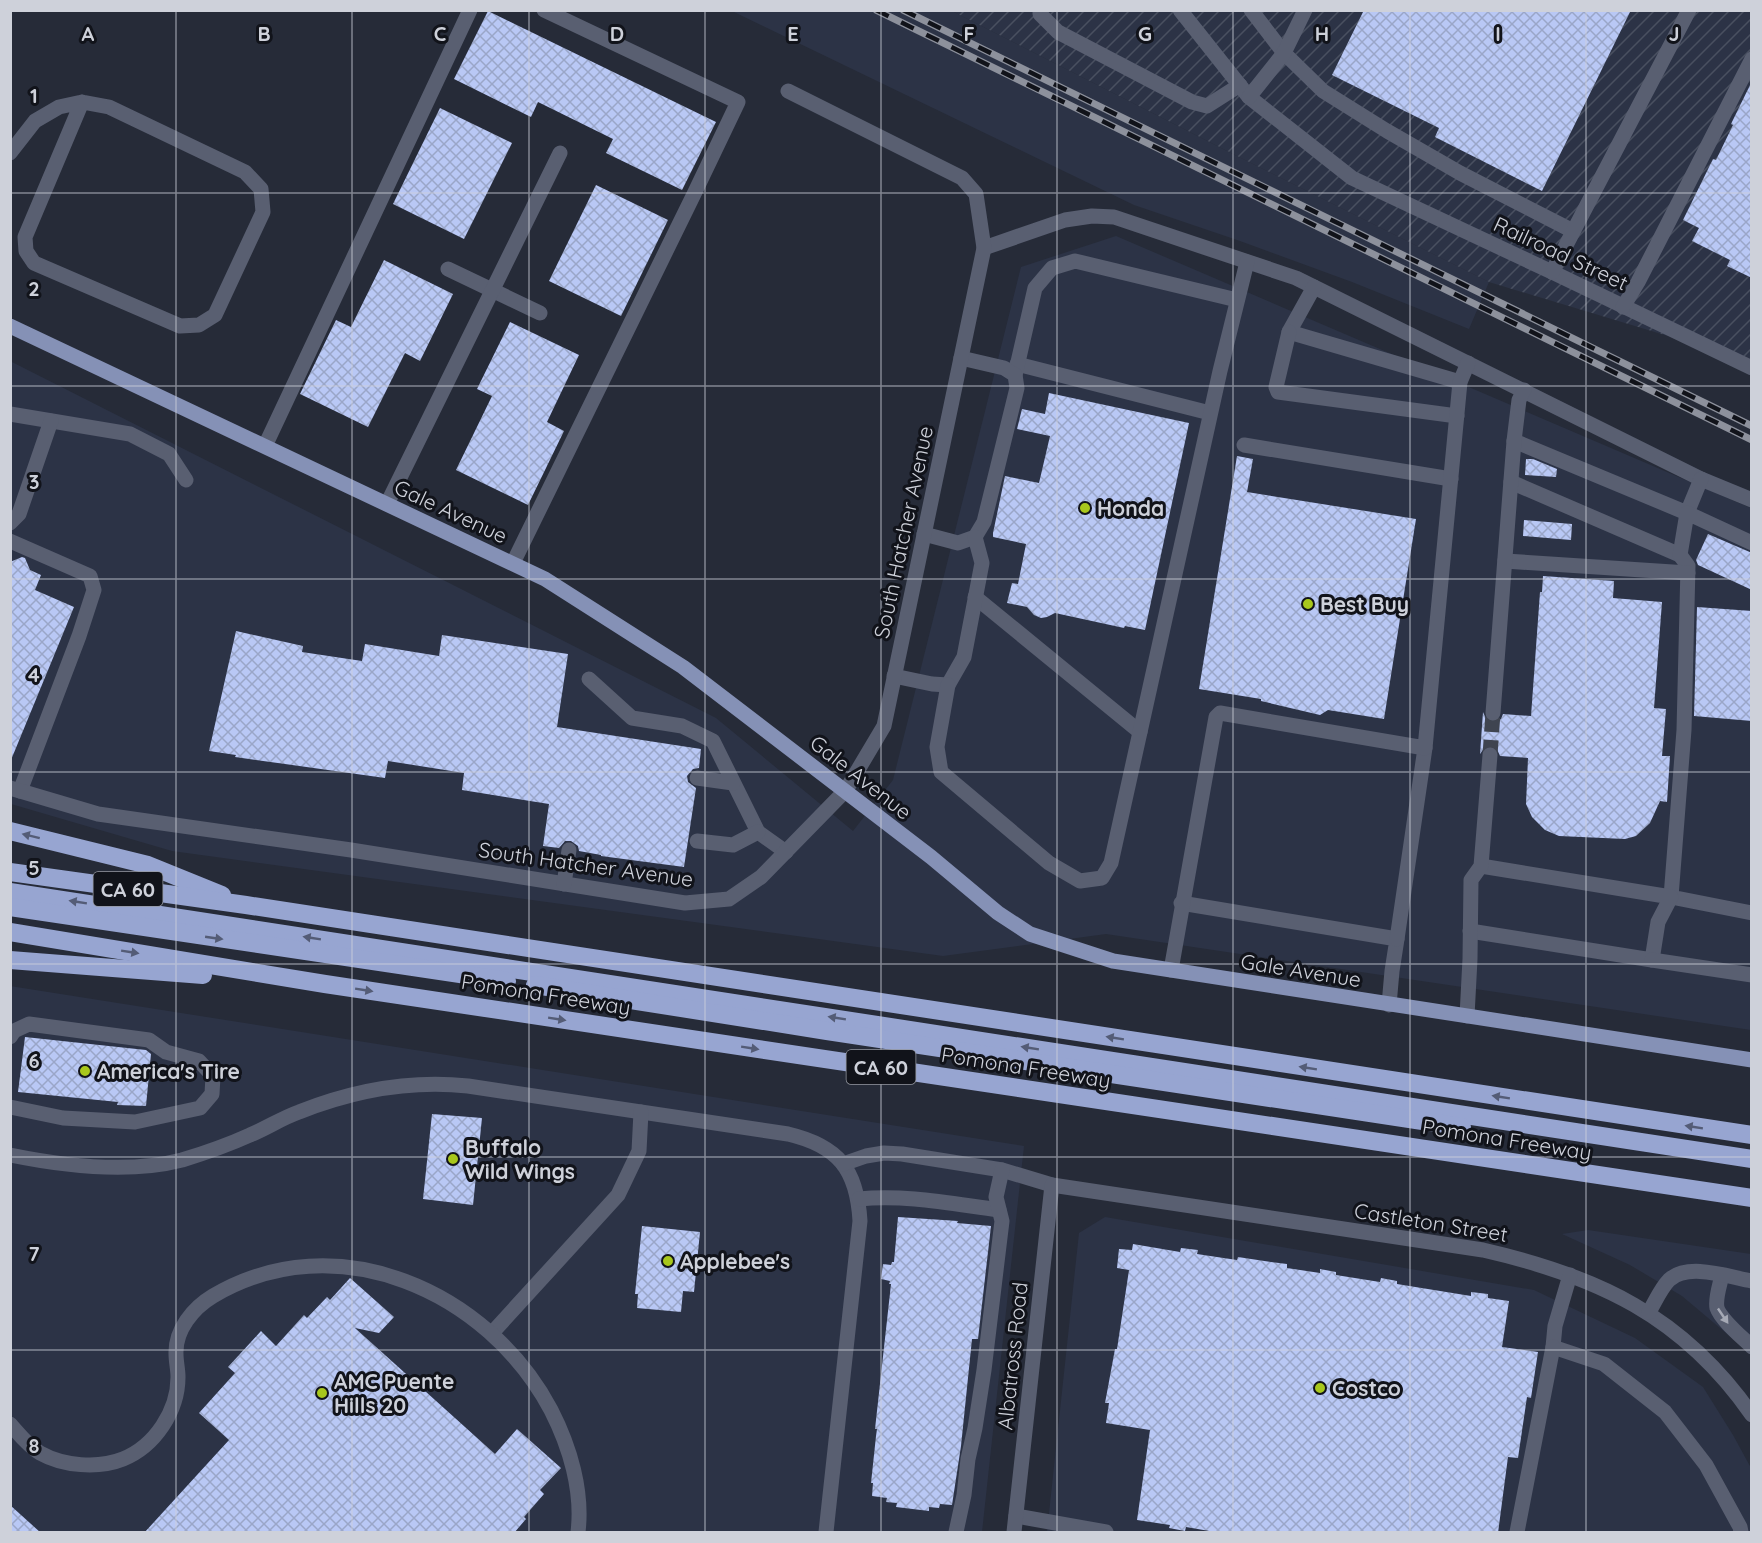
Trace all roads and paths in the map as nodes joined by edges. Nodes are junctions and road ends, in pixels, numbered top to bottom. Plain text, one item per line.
1 (470, 10) edge
2 (544, 10) edge
3 (1040, 10) edge
4 (1179, 10) edge
5 (1251, 10) edge
6 (1305, 10) edge
7 (1689, 10) edge
8 (1284, 53) junction
9 (1752, 59) edge
10 (788, 91) dead end
11 (1245, 91) junction
12 (82, 102) junction
13 (10, 153) edge
14 (560, 153) dead end
15 (1573, 231) junction
16 (984, 248) junction
17 (1247, 262) junction
18 (448, 269) dead end
19 (1552, 272) junction
20 (1314, 287) junction
21 (492, 290) junction
22 (1237, 300) junction
23 (1623, 306) junction
24 (540, 314) dead end
25 (10, 326) edge
26 (1289, 333) junction
27 (961, 358) junction
28 (1468, 363) junction
29 (1752, 368) edge
30 (1016, 369) junction
31 (1460, 382) junction
32 (1524, 390) junction
33 (1210, 413) junction
34 (10, 414) edge
35 (1457, 416) junction
36 (51, 421) junction
37 (1514, 441) junction
38 (1244, 445) dead end
39 (265, 446) junction
40 (1451, 479) junction
41 (1701, 479) junction
42 (186, 480) dead end
43 (1511, 482) junction
44 (1752, 500) edge
45 (387, 504) junction
46 (1687, 513) junction
47 (10, 523) edge
48 (924, 534) junction
49 (975, 537) junction
50 (10, 540) edge
51 (1752, 543) edge
52 (1680, 555) junction
53 (1505, 561) junction
54 (513, 564) junction
55 (1688, 573) junction
56 (975, 597) junction
57 (894, 676) junction
58 (589, 679) dead end
59 (948, 686) junction
60 (1493, 713) tunnel mouth
61 (1140, 732) junction
62 (1425, 748) junction
63 (1490, 755) tunnel mouth
64 (698, 778) dead end
65 (733, 783) junction
66 (15, 789) edge
67 (846, 790) junction
68 (10, 831) edge
69 (758, 832) junction
70 (697, 841) dead end
71 (569, 850) dead end
72 (786, 852) junction
73 (1481, 866) junction
74 (10, 872) edge
75 (564, 884) junction
76 (10, 892) edge
77 (1671, 897) junction
78 (1181, 903) junction
79 (246, 905) junction
80 (10, 907) edge
81 (1752, 913) edge
82 (1470, 931) junction
83 (10, 932) edge
84 (1397, 939) junction
85 (10, 960) edge
86 (1652, 960) junction
87 (1170, 970) junction
88 (1752, 975) edge
89 (325, 984) junction
90 (1389, 1005) junction
91 (1467, 1016) junction
92 (10, 1037) edge
93 (1752, 1060) edge
94 (10, 1107) edge
95 (641, 1112) junction
96 (1752, 1135) edge
97 (10, 1155) edge
98 (1752, 1159) edge
99 (843, 1164) junction
100 (1002, 1170) junction
101 (1752, 1172) edge
102 (1052, 1185) junction
103 (1752, 1198) edge
104 (859, 1199) junction
105 (999, 1210) junction
106 (1570, 1275) junction
107 (1722, 1275) junction
108 (1752, 1281) edge
109 (1649, 1312) junction
110 (492, 1334) junction
111 (1552, 1347) junction
112 (1752, 1347) edge
113 (1752, 1415) edge
114 (10, 1424) edge
115 (1016, 1515) junction
116 (578, 1533) edge
117 (826, 1533) edge
118 (956, 1533) edge
119 (1014, 1533) edge
120 (1106, 1533) edge
121 (1517, 1533) edge
122 (1742, 1533) edge

1 - 39 street
2 - 54 street
3 - 11 street
4 - 11 street
5 - 8 street
6 - 8 street
7 - 15 street
8 - 11 street
8 - 15 street
9 - 23 street
10 - 16 street
11 - 19 street, Railroad Street
12 - 12 street
12 - 13 street
14 - 21 street
15 - 19 street
16 - 17 street
16 - 27 street, South Hatcher Avenue
17 - 20 street
17 - 22 street
18 - 21 street
19 - 23 street, Railroad Street
20 - 26 street
20 - 28 street
21 - 24 street
21 - 45 street
22 - 30 street
22 - 33 street
23 - 29 street, Railroad Street
25 - 39 main road, Gale Avenue
26 - 31 street
26 - 35 street
27 - 30 street
27 - 48 street, South Hatcher Avenue
28 - 31 street
28 - 32 street
30 - 33 street
30 - 49 street
31 - 35 street
32 - 37 street
32 - 41 street
33 - 61 street
34 - 36 street
35 - 40 street
36 - 42 street
36 - 47 street
37 - 43 street
37 - 46 street
38 - 40 street
39 - 45 main road, Gale Avenue
40 - 62 street
41 - 44 street
41 - 46 street
43 - 52 street
43 - 53 street
45 - 54 main road, Gale Avenue
46 - 51 street
46 - 52 street
48 - 49 street
48 - 57 street, South Hatcher Avenue
49 - 56 street
50 - 66 street
52 - 55 street
53 - 55 street
53 - 60 street
54 - 67 main road, Gale Avenue
55 - 77 street
56 - 59 street
56 - 61 street
57 - 59 street
57 - 67 street, South Hatcher Avenue
58 - 65 street
59 - 61 street
62 - 78 street
62 - 84 street
63 - 73 street
64 - 65 street
65 - 69 street
66 - 75 street, South Hatcher Avenue
67 - 72 street, South Hatcher Avenue
67 - 87 main road, Gale Avenue
79 -> 68 highway
69 - 70 street
69 - 72 street
71 - 75 street
72 - 75 street, South Hatcher Avenue
73 - 77 street
73 - 82 street
74 - 79 highway, Pomona Freeway / CA 60
98 -> 76 highway
77 - 81 street
77 - 86 street
78 - 84 street
78 - 87 street
96 -> 79 highway, Pomona Freeway / CA 60
80 -> 101 highway
82 - 86 street
82 - 91 street
83 -> 89 highway, Pomona Freeway / CA 60
84 - 90 street
85 - 89 highway
86 - 88 street
87 - 90 main road, Gale Avenue
89 -> 103 highway, Pomona Freeway / CA 60
90 - 91 main road, Gale Avenue
91 - 93 main road, Gale Avenue
92 - 94 street
95 - 97 street
95 - 99 street
95 - 110 street
99 - 100 street, Castleton Street
99 - 104 street
100 - 102 street, Castleton Street
100 - 105 street
102 - 106 street, Castleton Street
102 - 115 street, Albatross Road
104 - 105 street
104 - 117 street
105 - 118 street
106 - 109 street, Castleton Street
106 - 111 street
107 - 108 street
107 - 109 street
107 -> 112 street
109 - 113 street, Castleton Street
110 - 114 street
110 - 116 street
111 - 121 street
111 - 122 street
115 - 119 street, Albatross Road
115 - 120 street

